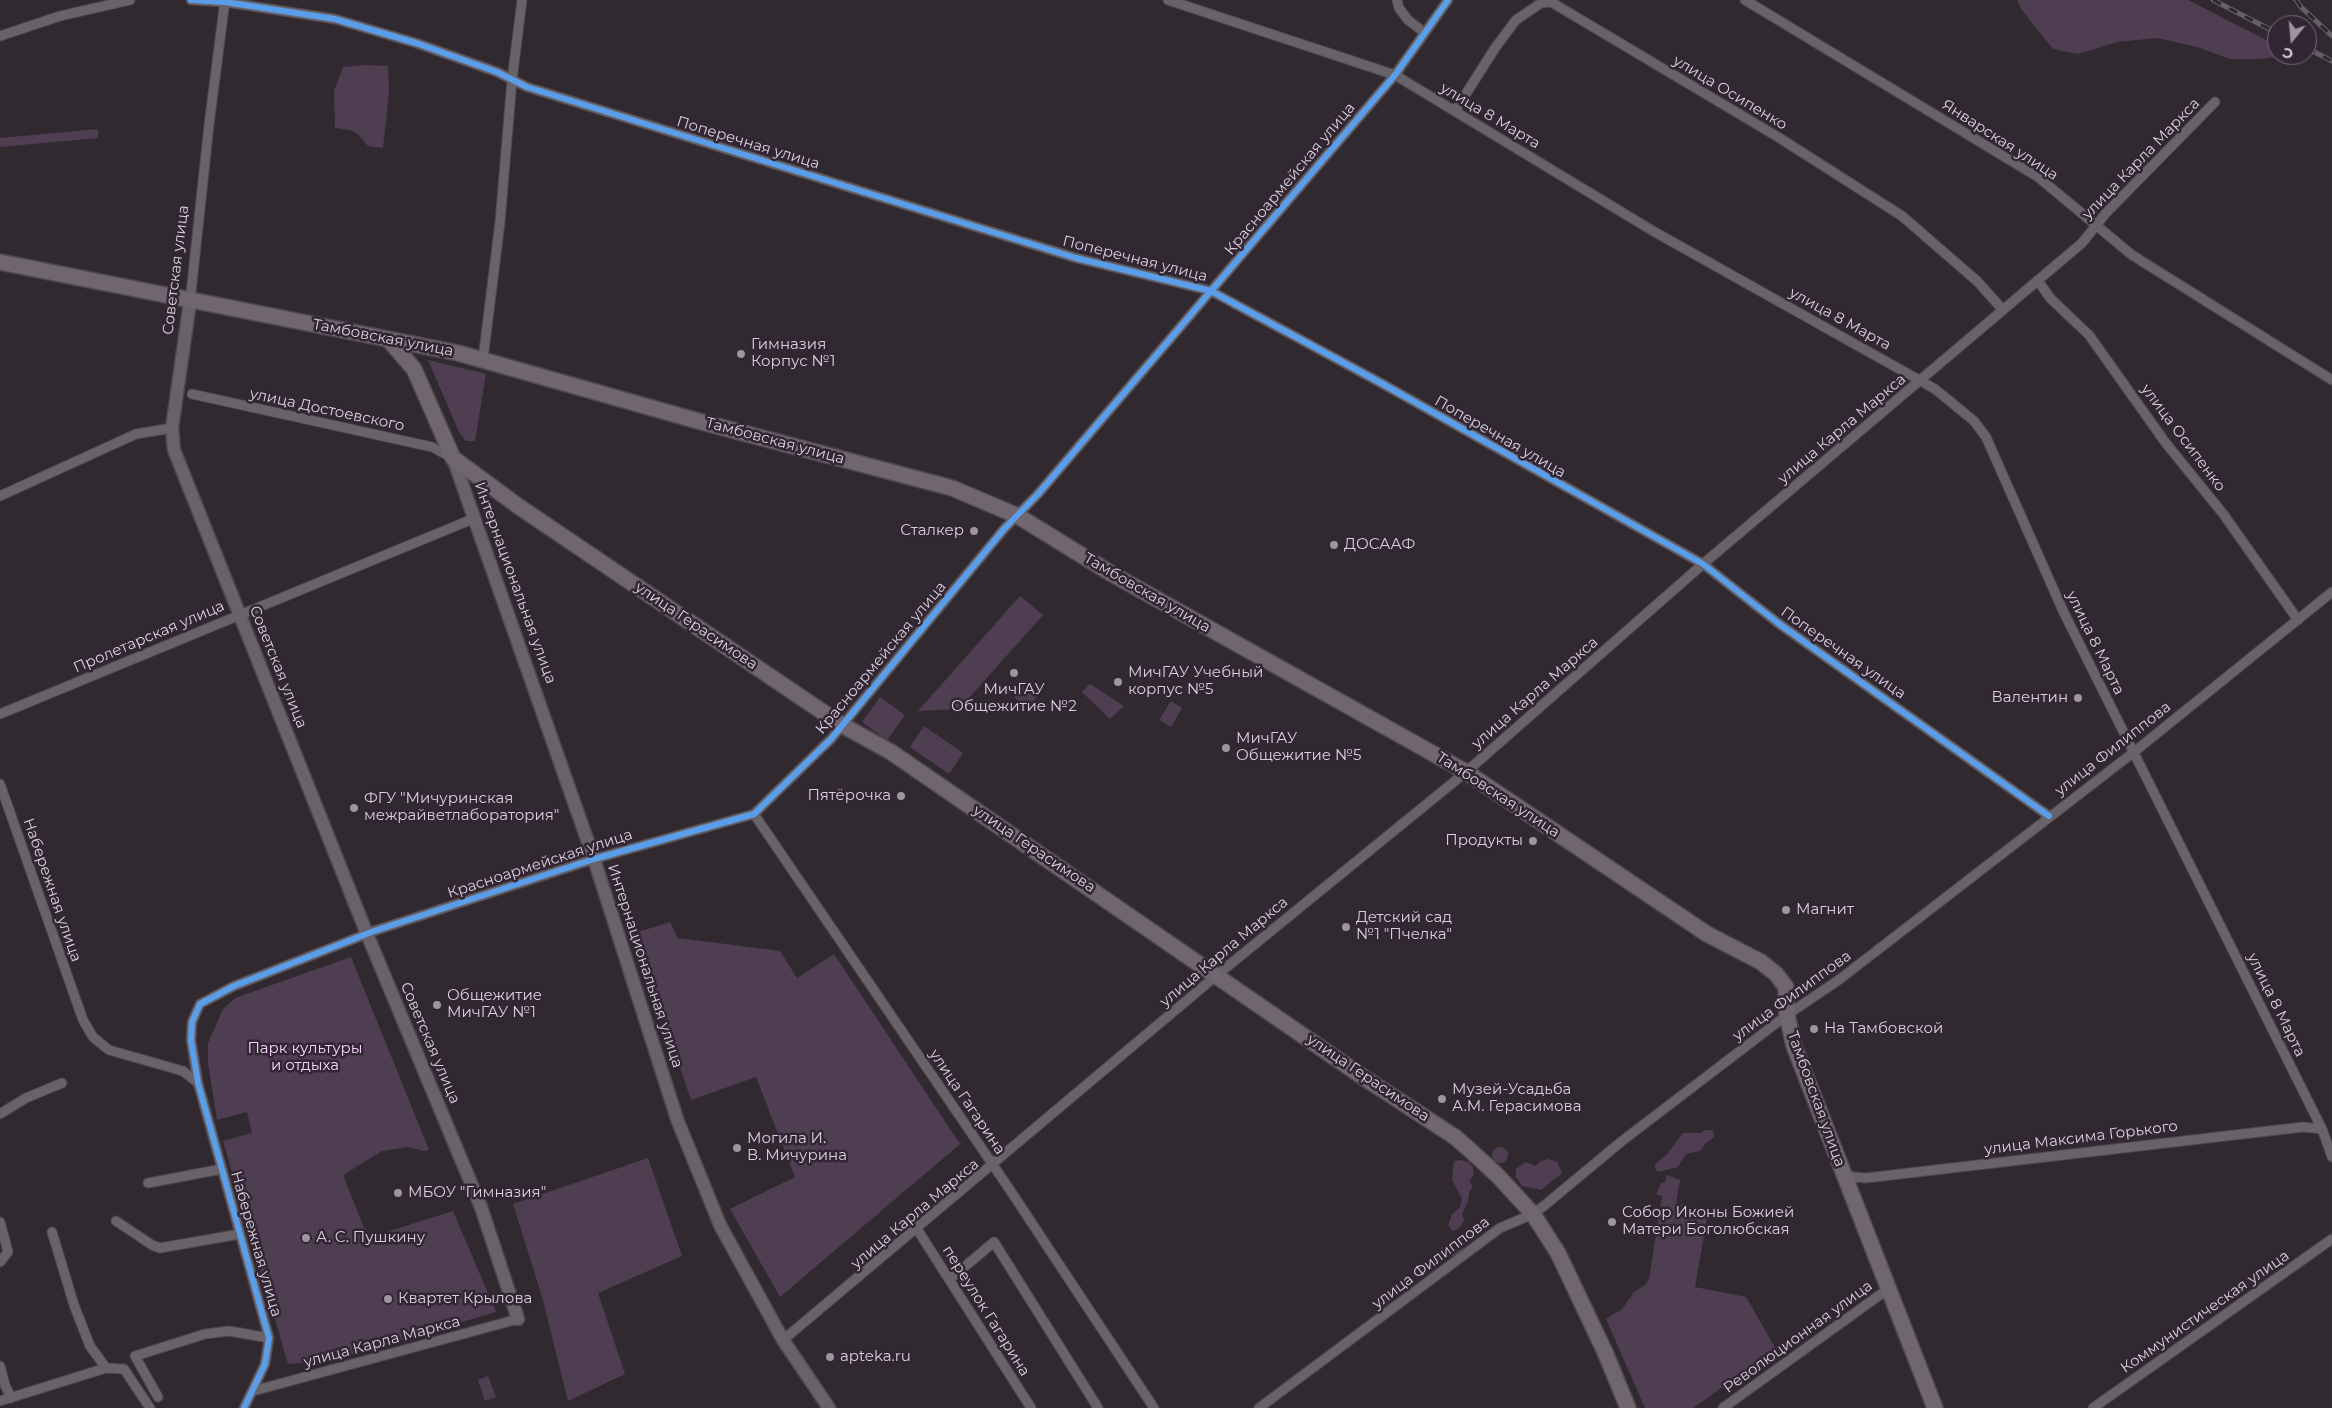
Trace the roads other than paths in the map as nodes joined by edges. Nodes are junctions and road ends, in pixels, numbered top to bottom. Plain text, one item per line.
1 (130, 0) edge
2 (191, 0) edge
3 (522, 0) edge
4 (1168, 0) edge
5 (1397, 0) edge
6 (1448, 0) edge
7 (1745, 0) edge
8 (225, 1) edge
9 (1425, 32) junction
10 (0, 36) edge
11 (1395, 75) junction
12 (512, 80) junction
13 (2215, 102) dead end
14 (1455, 111) junction
15 (2096, 227) junction
16 (0, 262) edge
17 (2038, 281) junction
18 (1211, 291) junction
19 (190, 302) junction
20 (2003, 310) junction
21 (388, 340) junction
22 (484, 359) junction
23 (2332, 380) edge
24 (1920, 381) junction
25 (192, 394) dead end
26 (172, 428) junction
27 (453, 458) junction
28 (0, 496) edge
29 (1018, 516) junction
30 (475, 518) junction
31 (1703, 564) junction
32 (2332, 592) edge
33 (239, 614) junction
34 (2298, 620) junction
35 (0, 714) edge
36 (842, 724) junction
37 (2134, 752) junction
38 (1466, 772) junction
39 (0, 784) edge
40 (754, 814) junction
41 (2049, 816) junction
42 (594, 859) junction
43 (367, 934) junction
44 (1217, 975) junction
45 (1787, 1015) junction
46 (62, 1083) dead end
47 (198, 1083) junction
48 (0, 1114) edge
49 (2322, 1129) junction
50 (2332, 1157) edge
51 (993, 1166) junction
52 (222, 1168) junction
53 (1844, 1176) junction
54 (148, 1183) dead end
55 (1533, 1214) junction
56 (116, 1221) dead end
57 (0, 1222) edge
58 (917, 1229) junction
59 (52, 1232) dead end
60 (240, 1234) junction
61 (2332, 1239) edge
62 (0, 1262) edge
63 (950, 1279) junction
64 (1888, 1289) junction
65 (518, 1319) joint
66 (269, 1338) junction
67 (783, 1340) junction
68 (0, 1366) edge
69 (106, 1368) junction
70 (252, 1391) junction
71 (158, 1397) dead end
72 (11, 1398) junction
73 (0, 1401) edge
74 (150, 1408) edge
75 (244, 1408) edge
76 (829, 1408) edge
77 (1031, 1408) edge
78 (1098, 1408) edge
79 (1154, 1408) edge
80 (1259, 1408) edge
81 (1628, 1408) edge
82 (1723, 1408) edge
83 (1935, 1408) edge
84 (2093, 1408) edge

1 - 10 street
2 - 8 street, Поперечная улица
3 - 12 street
4 - 11 street, улица 8 Марта
5 - 9 street
6 - 9 street, Красноармейская улица
7 - 15 street, Январская улица
8 - 12 street, Поперечная улица
8 - 19 street, Советская улица
9 - 11 street, Красноармейская улица
11 - 14 street, улица 8 Марта
11 - 18 street, Красноармейская улица
12 - 18 street, Поперечная улица
12 - 22 street
13 - 15 street, улица Карла Маркса
14 - 20 street, улица Осипенко
14 - 24 street, улица 8 Марта
15 - 17 street, улица Карла Маркса
15 - 23 street, Январская улица
16 - 19 main road, Тамбовская улица
17 - 20 street, улица Карла Маркса
17 - 34 street, улица Осипенко
18 - 29 street, Красноармейская улица
18 - 31 street, Поперечная улица
19 - 21 main road, Тамбовская улица
19 - 26 main road, Советская улица
20 - 24 street, улица Карла Маркса
21 - 22 main road, Тамбовская улица
21 - 27 main road, улица Герасимова
22 - 29 main road, Тамбовская улица
24 - 31 street, улица Карла Маркса
24 - 37 street, улица 8 Марта
25 - 27 street, улица Достоевского
26 - 28 street
26 - 33 main road, Советская улица
27 - 30 main road, Интернациональная улица
27 - 36 main road, улица Герасимова
29 - 36 street, Красноармейская улица
29 - 38 main road, Тамбовская улица
30 - 33 street, Пролетарская улица
30 - 42 main road, Интернациональная улица
31 - 38 street, улица Карла Маркса
31 - 41 street, Поперечная улица
32 - 34 street, улица Филиппова
33 - 35 street, Пролетарская улица
33 - 43 main road, Советская улица
34 - 37 street, улица Филиппова
36 - 40 street, Красноармейская улица
36 - 44 main road, улица Герасимова
37 - 41 street, улица Филиппова
37 - 49 street, улица 8 Марта
38 - 44 street, улица Карла Маркса
38 - 45 main road, Тамбовская улица
39 - 47 street, Набережная улица
40 - 42 street, Красноармейская улица
40 - 51 street, улица Гагарина
41 - 45 street, улица Филиппова
42 - 43 street, Красноармейская улица
42 - 67 main road, Интернациональная улица
43 - 47 street, Красноармейская улица
43 - 65 main road, Советская улица
44 - 51 street, улица Карла Маркса
44 - 55 main road, улица Герасимова
45 - 53 main road, Тамбовская улица
45 - 55 street, улица Филиппова
46 - 48 street
47 - 52 street, Набережная улица
49 - 50 street, улица 8 Марта
49 - 53 street, улица Максима Горького
51 - 58 street, улица Карла Маркса
51 - 79 street, улица Гагарина
52 - 54 street, Набережная улица
52 - 60 street, Набережная улица
53 - 64 main road, Тамбовская улица
55 - 80 street, улица Филиппова
55 - 81 main road, улица Герасимова
56 - 60 street, Набережная улица
57 - 62 street
58 - 63 street, переулок Гагарина
58 - 67 street, улица Карла Маркса
59 - 69 street
60 - 66 street, Набережная улица
61 - 84 street, Коммунистическая улица
63 - 77 street, переулок Гагарина
63 - 78 street
64 - 82 street, Революционная улица
64 - 83 main road, Тамбовская улица
65 - 70 street, улица Карла Маркса
66 - 70 street, Набережная улица
66 - 71 street, Набережная улица
67 - 76 main road, Интернациональная улица
68 - 72 street
69 - 72 street
69 - 74 street
70 - 75 street, Набережная улица
72 - 73 street

